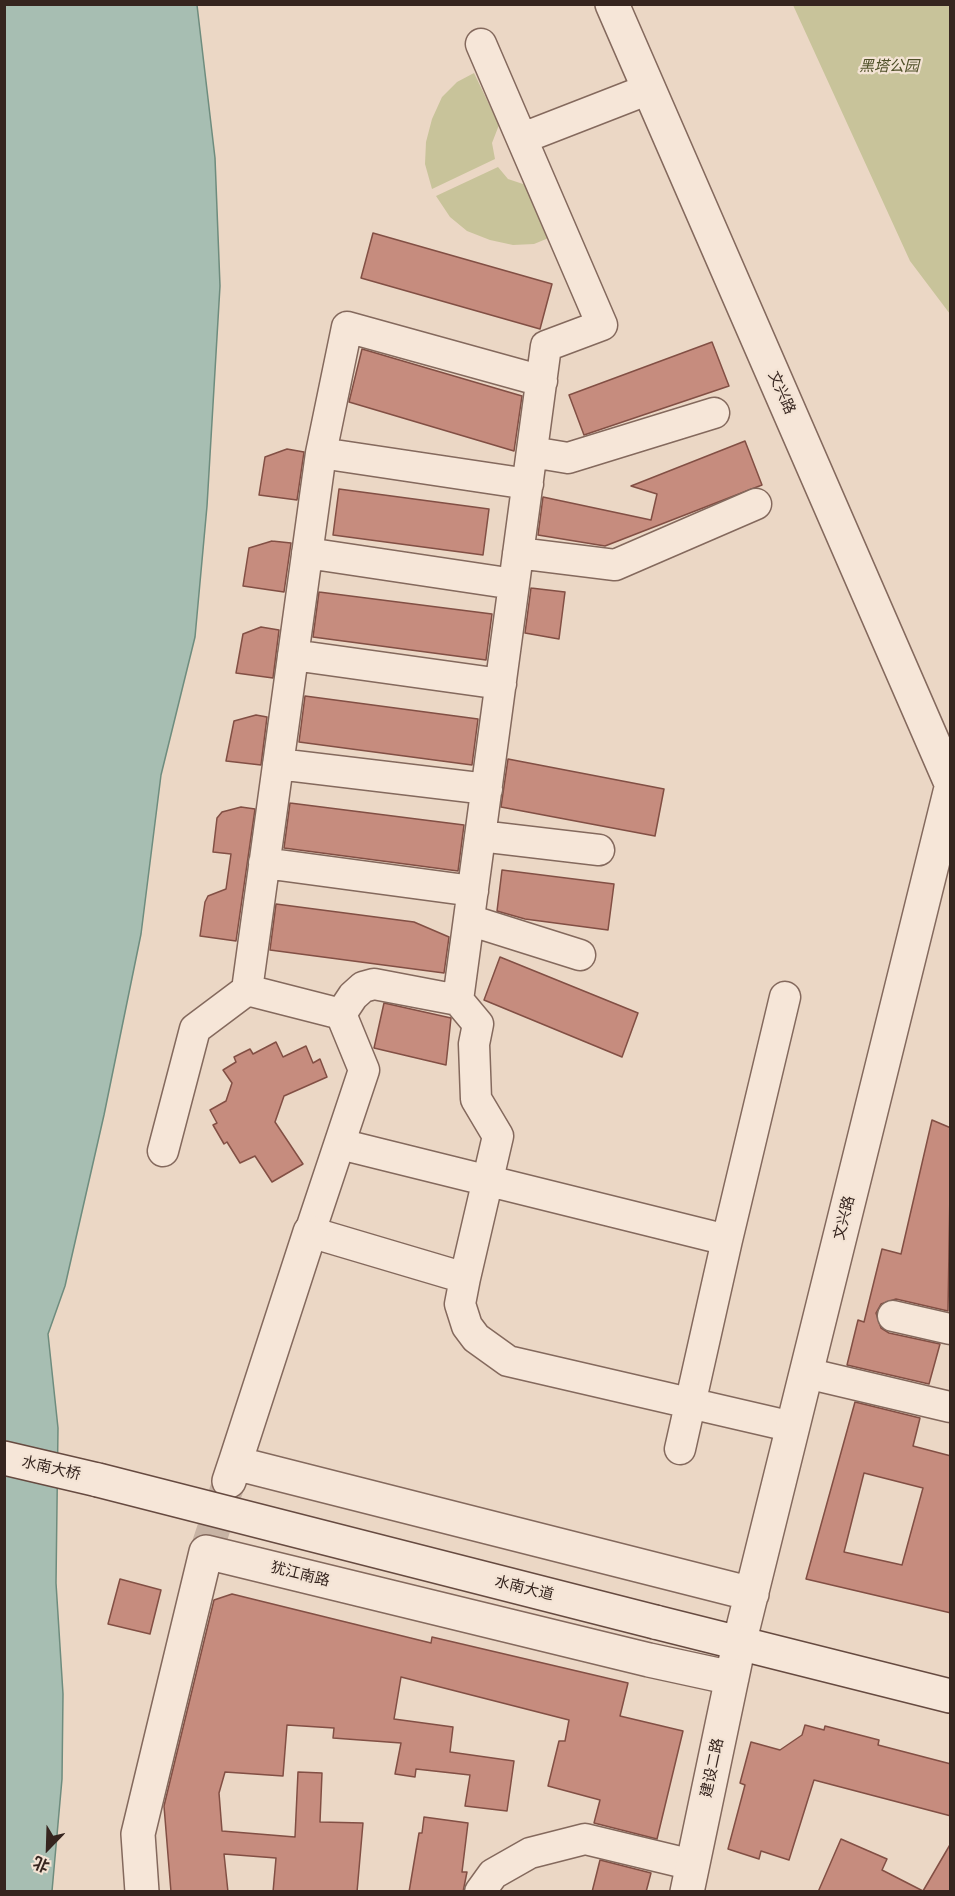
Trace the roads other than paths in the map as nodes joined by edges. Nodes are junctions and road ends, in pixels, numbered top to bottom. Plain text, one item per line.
1 (612, 4) edge
2 (481, 44) dead end
3 (649, 89) junction
4 (523, 138) junction
5 (542, 381) junction
6 (714, 413) dead end
7 (532, 452) junction
8 (321, 453) junction
9 (528, 484) junction
10 (756, 504) dead end
11 (307, 553) junction
12 (518, 553) junction
13 (514, 584) junction
14 (293, 655) junction
15 (501, 684) junction
16 (278, 764) junction
17 (951, 781) edge
18 (487, 789) junction
19 (951, 792) edge
20 (480, 836) junction
21 (600, 850) dead end
22 (264, 863) junction
23 (473, 891) junction
24 (469, 920) junction
25 (580, 955) dead end
26 (247, 990) junction
27 (785, 997) dead end
28 (458, 1000) junction
29 (340, 1014) junction
30 (340, 1144) junction
31 (163, 1151) dead end
32 (488, 1180) junction
33 (310, 1232) junction
34 (727, 1240) junction
35 (465, 1278) junction
36 (894, 1316) dead end
37 (951, 1329) edge
38 (806, 1373) junction
39 (690, 1404) junction
40 (951, 1407) edge
41 (793, 1427) junction
42 (680, 1449) dead end
43 (4, 1458) edge
44 (98, 1480) joint
45 (752, 1594) junction
46 (739, 1644) junction
47 (732, 1678) junction
48 (951, 1696) edge
49 (690, 1878) edge
50 (142, 1892) edge
51 (480, 1892) edge

1 - 3 street, 文兴路
2 - 4 street
3 - 4 street
3 - 17 street, 文兴路
4 - 5 street
5 - 7 street
5 - 8 street
6 - 7 street
7 - 9 street
8 - 9 street
8 - 11 street
9 - 12 street
10 - 12 street
11 - 13 street
11 - 14 street
12 - 13 street
13 - 15 street
14 - 15 street
14 - 16 street
15 - 18 street
16 - 18 street
16 - 22 street
18 - 20 street
19 - 38 street, 文兴路
20 - 21 street
20 - 23 street
22 - 23 street
22 - 26 street
23 - 24 street
24 - 25 street
24 - 28 street
26 - 29 street
26 - 31 street
27 - 34 street
28 - 29 street
28 - 32 street
29 - 30 street
30 - 32 street
30 - 33 street
32 - 34 street
32 - 35 street
33 - 35 street
33 - 45 street
34 - 39 street
35 - 39 street
36 - 37 street
38 - 40 street
38 - 41 street, 文兴路
39 - 41 street
39 - 42 street
41 - 45 street, 文兴路
43 - 44 street, 水南大桥
44 - 46 street, 水南大道, bridge
45 - 46 street, 文兴路
46 - 47 street, 建设二路
46 - 48 street, 水南大道
47 - 49 street, 建设二路
47 - 50 street, 犹江南路
49 - 51 street

